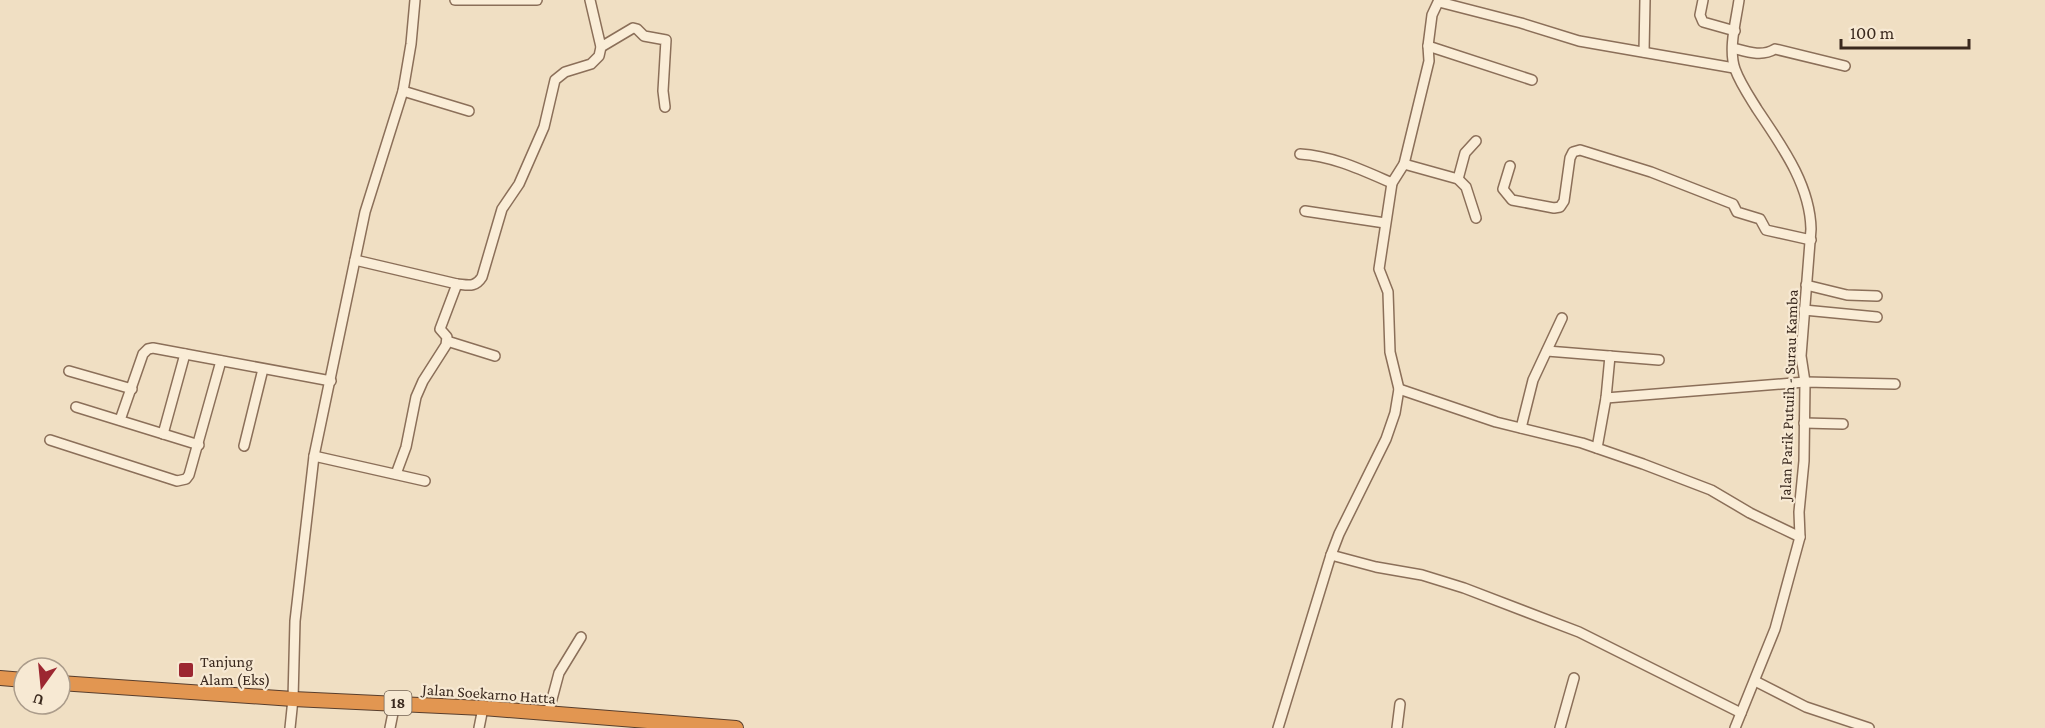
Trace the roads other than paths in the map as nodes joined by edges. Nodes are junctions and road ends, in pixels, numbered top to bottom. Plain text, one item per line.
1 (415, 0) edge
2 (455, 0) edge
3 (537, 0) edge
4 (590, 0) edge
5 (1645, 0) edge
6 (1703, 0) edge
7 (1739, 0) edge
8 (1439, 1) edge
9 (1735, 31) junction
10 (1428, 46) junction
11 (601, 47) junction
12 (1733, 48) junction
13 (1644, 52) junction
14 (1845, 66) dead end
15 (1734, 68) junction
16 (1532, 80) dead end
17 (403, 91) junction
18 (665, 107) dead end
19 (470, 111) dead end
20 (1476, 141) dead end
21 (1300, 154) dead end
22 (1404, 164) junction
23 (1510, 166) dead end
24 (1458, 179) junction
25 (1392, 183) junction
26 (1305, 211) dead end
27 (1476, 218) dead end
28 (1385, 224) junction
29 (1811, 240) junction
30 (355, 260) junction
31 (457, 284) junction
32 (1806, 285) junction
33 (1877, 296) dead end
34 (1804, 310) junction
35 (1877, 317) dead end
36 (1562, 318) dead end
37 (447, 341) junction
38 (1547, 351) junction
39 (185, 354) junction
40 (495, 356) dead end
41 (1610, 356) junction
42 (1659, 360) dead end
43 (221, 361) junction
44 (263, 369) junction
45 (69, 370) dead end
46 (330, 381) junction
47 (1805, 382) junction
48 (1895, 384) dead end
49 (132, 389) junction
50 (1399, 389) junction
51 (1606, 398) junction
52 (75, 407) dead end
53 (120, 420) junction
54 (1804, 423) junction
55 (1843, 424) dead end
56 (1521, 429) junction
57 (163, 434) junction
58 (50, 440) dead end
59 (198, 445) junction
60 (244, 446) dead end
61 (1597, 448) junction
62 (314, 456) junction
63 (396, 474) junction
64 (425, 481) dead end
65 (1800, 537) junction
66 (1331, 555) junction
67 (581, 637) dead end
68 (1574, 678) dead end
69 (1755, 681) junction
70 (72, 683) edge
71 (293, 699) junction
72 (395, 703) junction
73 (1400, 704) dead end
74 (483, 708) junction
75 (1742, 713) junction
76 (548, 714) junction
77 (290, 728) edge
78 (390, 728) edge
79 (479, 728) edge
80 (736, 728) edge
81 (1278, 728) edge
82 (1397, 728) edge
83 (1560, 728) edge
84 (1735, 728) edge
85 (1869, 728) edge

1 - 17 street
2 - 3 street
4 - 11 street
5 - 13 street
6 - 9 street
7 - 9 street, Jalan Parik Putuih - Surau Kamba
8 - 10 street
8 - 13 street
9 - 12 street, Jalan Parik Putuih - Surau Kamba
10 - 16 street
10 - 22 street
11 - 18 street
11 - 31 street
12 - 14 street
12 - 15 street, Jalan Parik Putuih - Surau Kamba
13 - 15 street
15 - 29 street, Jalan Parik Putuih - Surau Kamba
17 - 19 street
17 - 30 street
20 - 24 street
21 - 25 street
22 - 24 street
22 - 25 street
23 - 29 street
24 - 27 street
25 - 28 street
26 - 28 street
28 - 50 street
29 - 32 street, Jalan Parik Putuih - Surau Kamba
30 - 31 street
30 - 46 street
31 - 37 street
32 - 33 street
32 - 34 street, Jalan Parik Putuih - Surau Kamba
34 - 35 street
34 - 47 street, Jalan Parik Putuih - Surau Kamba
36 - 38 street
37 - 40 street
37 - 63 street
38 - 41 street
38 - 56 street
39 - 43 street
39 - 49 street
39 - 57 street
41 - 42 street
41 - 51 street
43 - 44 street
43 - 59 street
44 - 46 street
44 - 60 street
45 - 49 street
46 - 62 street
47 - 48 street
47 - 51 street
47 - 54 street, Jalan Parik Putuih - Surau Kamba
49 - 53 street
50 - 56 street
50 - 66 street
51 - 61 street
52 - 53 street
53 - 57 street
54 - 55 street
54 - 65 street, Jalan Parik Putuih - Surau Kamba
56 - 61 street
57 - 59 street
58 - 59 street
61 - 65 street
62 - 63 street
62 - 71 street
63 - 64 street
65 - 69 street, Jalan Parik Putuih - Surau Kamba
66 - 75 street
66 - 81 street
67 - 76 street
68 - 83 street
69 - 75 street, Jalan Parik Putuih - Surau Kamba
69 - 85 street
70 - 71 highway, Jalan Soekarno Hatta / 18
71 - 72 highway, Jalan Soekarno Hatta / 18
71 - 77 street
72 - 74 highway, Jalan Soekarno Hatta / 18
72 - 78 street
73 - 82 street
74 - 76 highway, Jalan Soekarno Hatta / 18
74 - 79 street
75 - 84 street, Jalan Parik Putuih - Surau Kamba
76 - 80 highway, Jalan Soekarno Hatta / 18

